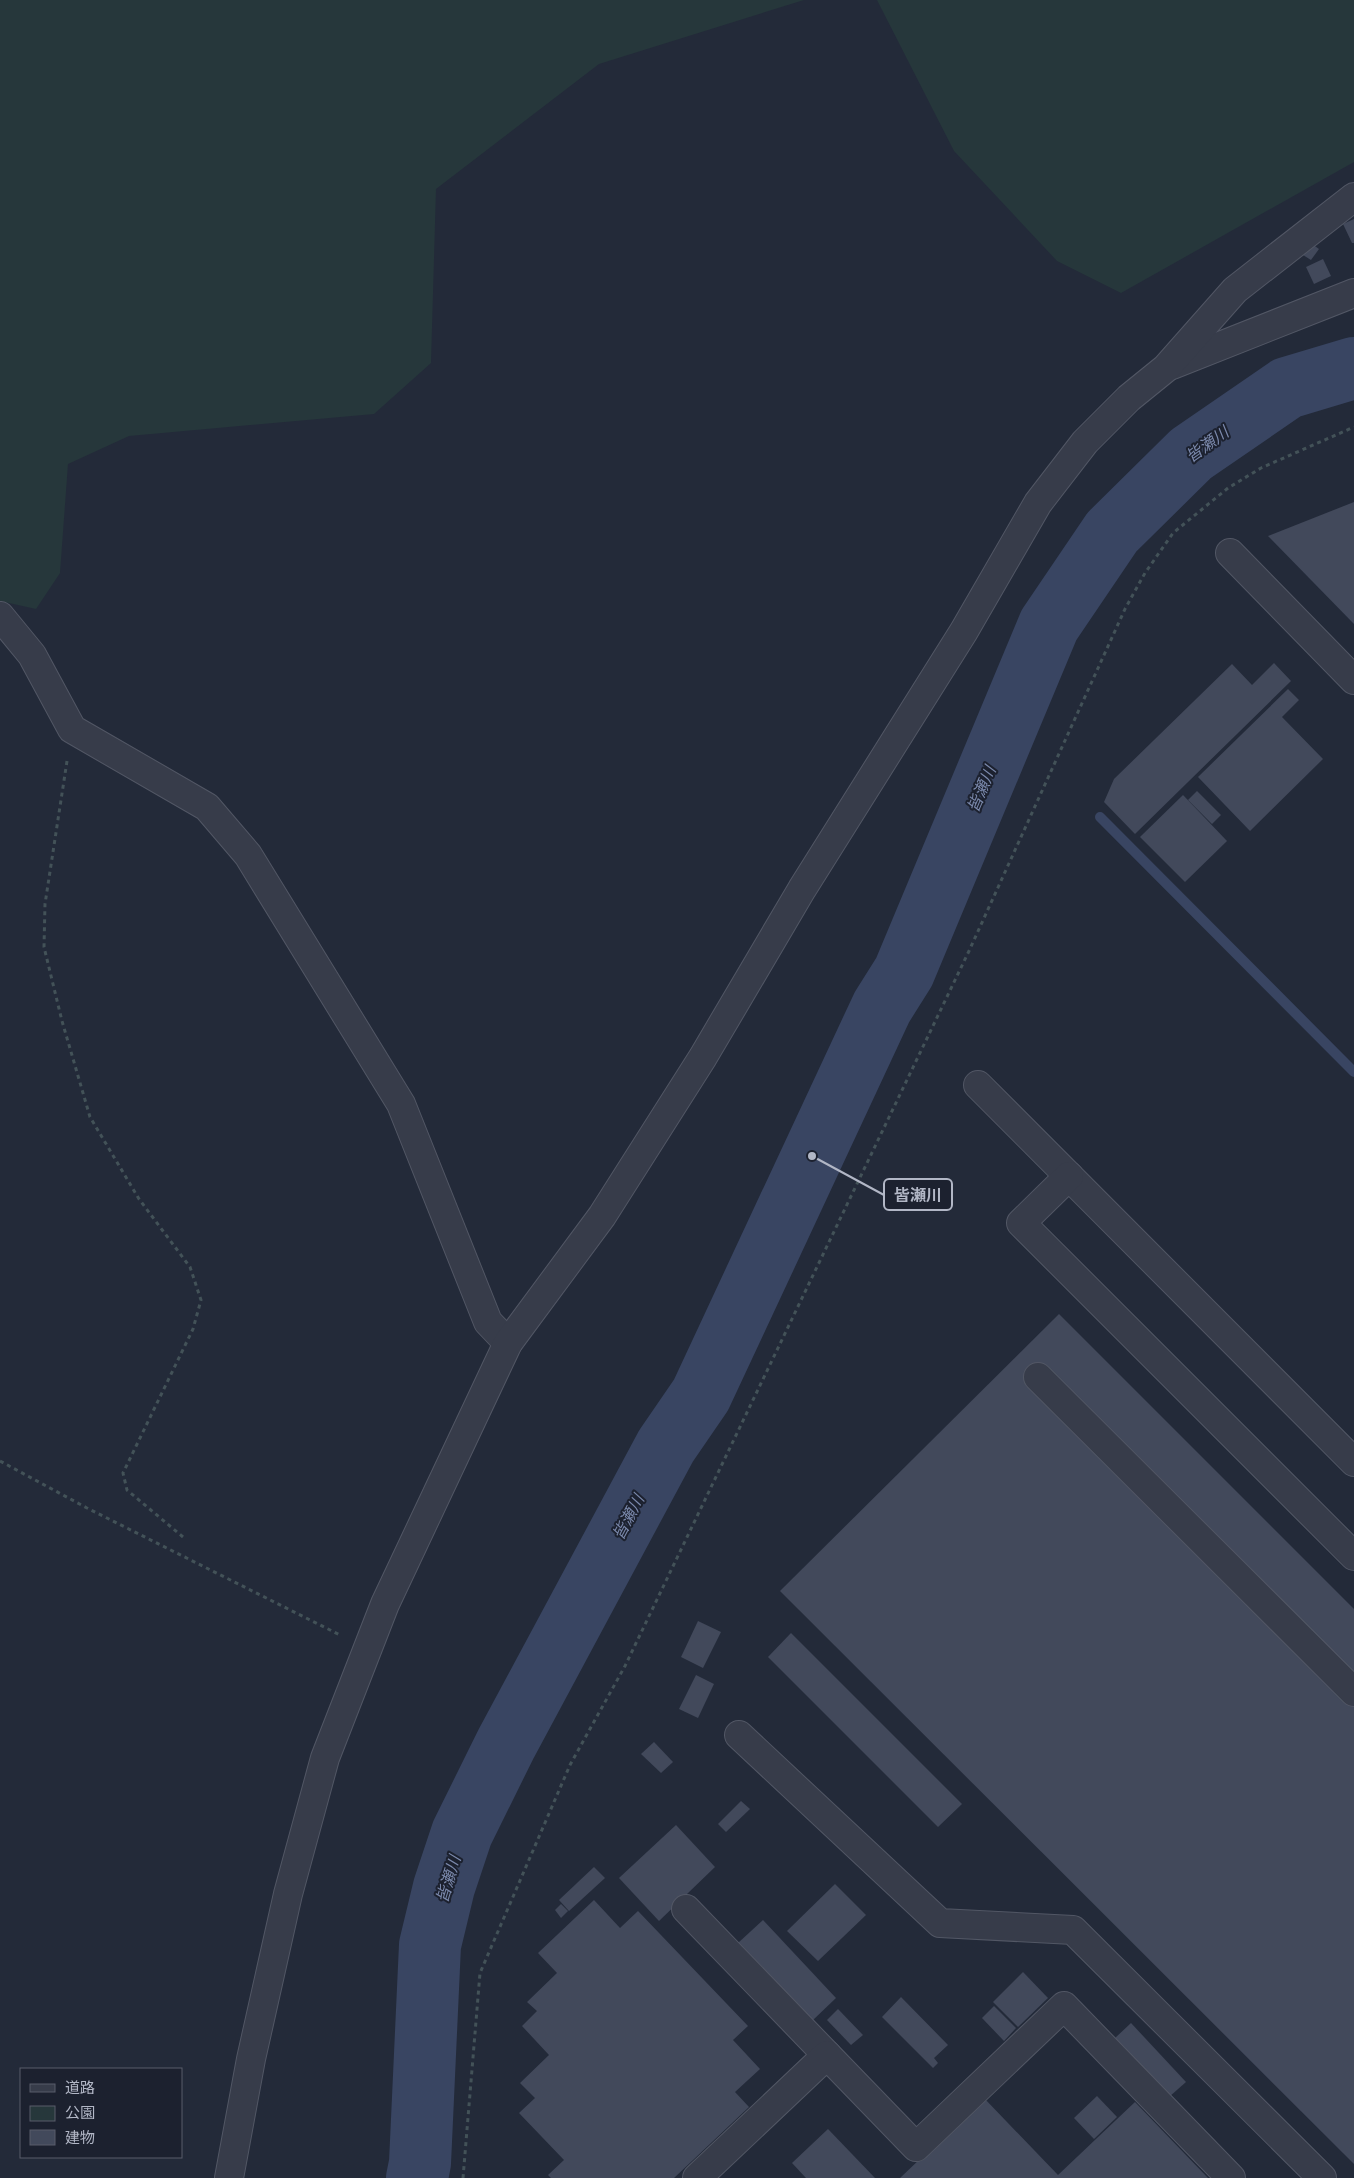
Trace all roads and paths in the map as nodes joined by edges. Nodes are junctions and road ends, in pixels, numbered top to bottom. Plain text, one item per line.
1 (1354, 197) edge
2 (1354, 293) edge
3 (1166, 368) junction
4 (1354, 427) edge
5 (1230, 554) dead end
6 (0, 616) edge
7 (1354, 680) edge
8 (72, 729) junction
9 (978, 1086) dead end
10 (1069, 1176) junction
11 (508, 1343) junction
12 (1038, 1376) dead end
13 (0, 1461) edge
14 (1354, 1462) edge
15 (183, 1537) dead end
16 (1354, 1556) edge
17 (368, 1649) junction
18 (1354, 1692) edge
19 (739, 1735) dead end
20 (686, 1909) dead end
21 (826, 2055) junction
22 (229, 2178) edge
23 (463, 2178) edge
24 (697, 2178) edge
25 (1231, 2178) edge
26 (1322, 2178) edge

1 - 3 street
2 - 3 street
3 - 11 street
4 - 23 path
5 - 7 street
6 - 8 street
8 - 11 street
8 - 15 path
9 - 10 street
10 - 14 street
10 - 16 street
11 - 17 street
12 - 18 street
13 - 17 path
17 - 22 street
19 - 26 street
20 - 21 street
21 - 24 street
21 - 25 street

